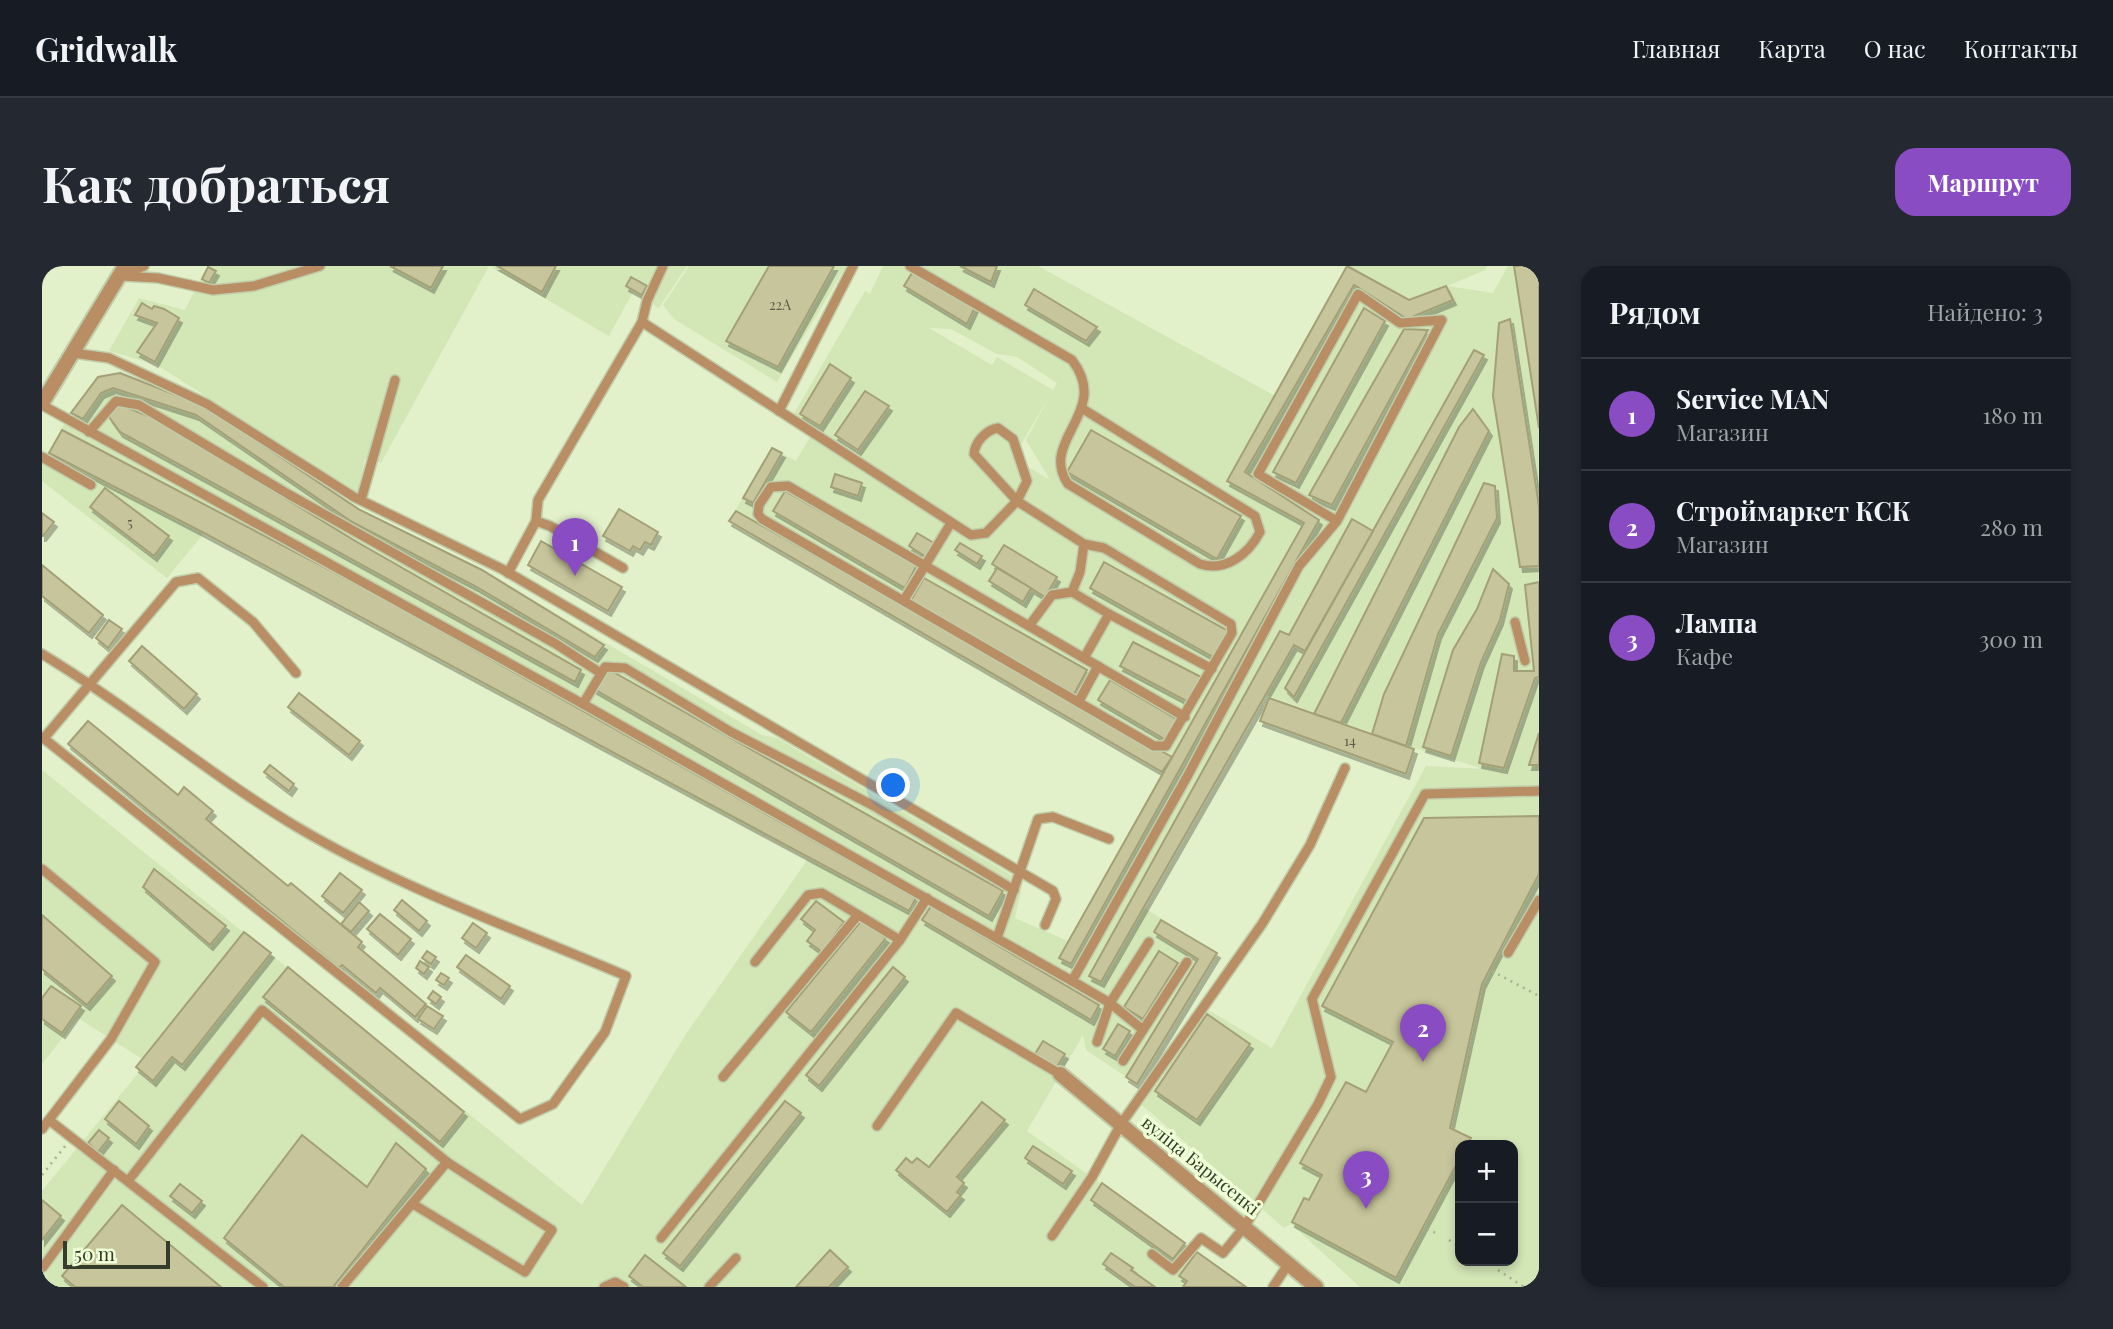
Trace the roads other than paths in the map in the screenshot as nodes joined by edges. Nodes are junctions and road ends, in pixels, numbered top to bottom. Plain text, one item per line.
1 (144, 266) edge
2 (320, 266) edge
3 (663, 266) edge
4 (853, 266) edge
5 (909, 266) edge
6 (120, 269) edge
7 (642, 322) junction
8 (73, 353) junction
9 (395, 380) dead end
10 (42, 404) edge
11 (1083, 410) junction
12 (779, 411) junction
13 (89, 432) junction
14 (42, 457) edge
15 (91, 485) dead end
16 (361, 500) junction
17 (1017, 501) junction
18 (536, 521) junction
19 (1337, 521) junction
20 (951, 523) junction
21 (1084, 544) junction
22 (923, 567) junction
23 (623, 568) dead end
24 (508, 573) junction
25 (1072, 592) junction
26 (904, 600) junction
27 (1109, 614) junction
28 (1515, 622) dead end
29 (1029, 626) junction
30 (42, 654) edge
31 (1084, 658) junction
32 (1525, 661) dead end
33 (1098, 666) junction
34 (1212, 669) junction
35 (599, 672) junction
36 (296, 673) dead end
37 (90, 682) junction
38 (1079, 701) junction
39 (583, 704) junction
40 (1185, 717) junction
41 (43, 738) edge
42 (1345, 768) dead end
43 (1539, 791) edge
44 (1109, 839) dead end
45 (42, 869) edge
46 (1020, 872) junction
47 (1014, 890) junction
48 (927, 898) junction
49 (1539, 900) edge
50 (858, 915) junction
51 (1045, 925) dead end
52 (997, 938) junction
53 (900, 940) junction
54 (1149, 942) dead end
55 (1508, 953) dead end
56 (755, 962) dead end
57 (1187, 962) dead end
58 (1072, 981) junction
59 (1110, 1003) junction
60 (1142, 1030) junction
61 (1097, 1042) dead end
62 (1124, 1061) dead end
63 (1060, 1074) joint
64 (723, 1077) dead end
65 (49, 1120) junction
66 (1121, 1124) junction
67 (877, 1126) dead end
68 (42, 1129) edge
69 (447, 1163) junction
70 (114, 1170) junction
71 (128, 1181) junction
72 (413, 1203) junction
73 (1245, 1226) junction
74 (1052, 1236) dead end
75 (661, 1238) dead end
76 (1152, 1254) dead end
77 (736, 1258) dead end
78 (1289, 1263) junction
79 (43, 1267) edge
80 (263, 1287) edge
81 (342, 1287) edge
82 (604, 1287) edge
83 (624, 1287) edge
84 (709, 1287) edge
85 (1273, 1287) edge
86 (1316, 1287) edge

1 - 6 lane
2 - 6 lane
3 - 7 lane
4 - 12 lane
5 - 11 lane
6 - 8 street
7 - 12 lane
7 - 18 lane
8 - 10 street
8 - 16 lane
9 - 16 lane
10 - 13 lane
11 - 11 lane
12 - 20 lane
13 - 35 lane
13 - 39 lane
14 - 15 lane
16 - 24 lane
17 - 17 lane
17 - 20 lane
17 - 21 lane
18 - 23 lane
18 - 24 lane
19 - 19 lane
19 - 58 lane
20 - 22 lane
21 - 25 lane
21 - 34 lane
22 - 26 lane
22 - 26 lane
22 - 29 lane
24 - 46 lane
25 - 27 lane
25 - 29 lane
26 - 38 lane
27 - 31 lane
27 - 34 lane
28 - 32 lane
29 - 31 lane
30 - 37 lane
31 - 33 lane
33 - 38 lane
33 - 40 lane
34 - 40 lane
35 - 39 lane
35 - 47 lane
36 - 37 lane
37 - 41 lane
37 - 41 lane
38 - 40 lane
39 - 48 lane
42 - 66 lane
43 - 73 lane
44 - 46 lane
45 - 65 lane
46 - 47 lane
46 - 51 lane
47 - 52 lane
48 - 52 lane
48 - 53 lane
49 - 55 lane
50 - 53 lane
50 - 56 lane
50 - 64 lane
52 - 58 lane
53 - 75 lane
54 - 59 lane
57 - 60 lane
58 - 59 lane
59 - 60 lane
59 - 61 lane
60 - 62 lane
63 - 66 street, вуліца Барысенкі
63 - 67 lane
65 - 68 lane
65 - 70 lane
66 - 73 street, вуліца Барысенкі
66 - 74 lane
69 - 71 lane
69 - 72 lane
69 - 72 lane
70 - 71 lane
70 - 79 lane
71 - 80 lane
72 - 81 lane
73 - 76 lane
73 - 78 street, вуліца Барысенкі
77 - 84 lane
78 - 85 lane
78 - 86 street, вуліца Барысенкі
82 - 83 lane

